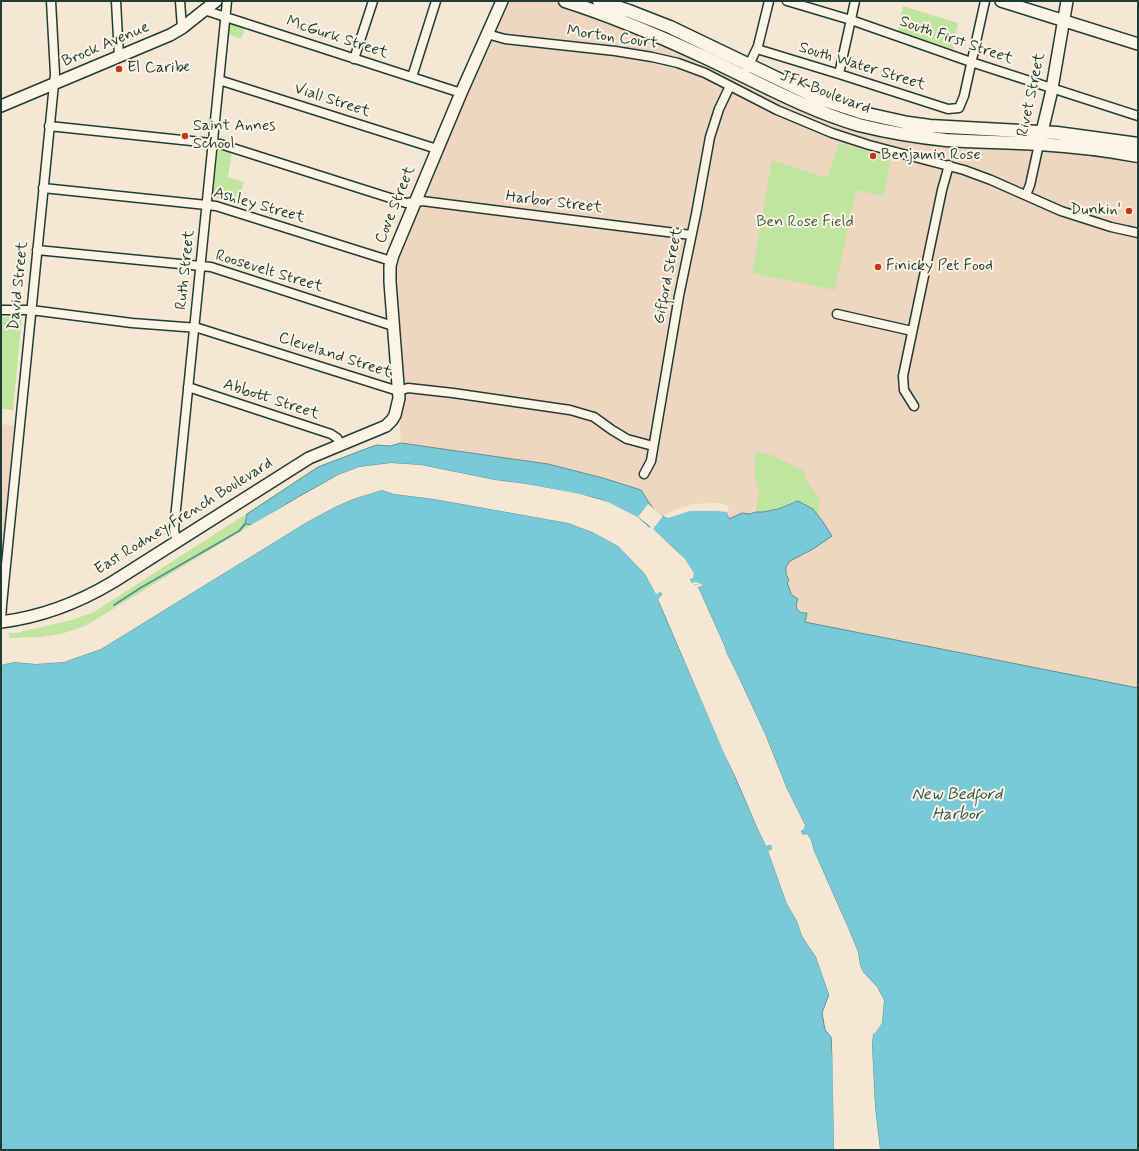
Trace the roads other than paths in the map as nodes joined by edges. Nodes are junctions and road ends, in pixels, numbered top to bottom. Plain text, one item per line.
1 (51, 1) edge
2 (116, 1) edge
3 (180, 1) edge
4 (216, 1) edge
5 (227, 1) edge
6 (372, 1) edge
7 (436, 1) edge
8 (502, 1) edge
9 (565, 1) edge
10 (599, 1) edge
11 (769, 1) edge
12 (787, 1) edge
13 (855, 1) edge
14 (986, 1) edge
15 (1001, 1) edge
16 (1067, 1) edge
17 (204, 10) junction
18 (225, 17) junction
19 (851, 20) junction
20 (1064, 20) junction
21 (182, 28) junction
22 (487, 34) junction
23 (1138, 44) edge
24 (757, 49) junction
25 (119, 57) junction
26 (354, 59) junction
27 (971, 62) junction
28 (746, 70) junction
29 (839, 74) junction
30 (412, 77) junction
31 (219, 80) junction
32 (54, 85) junction
33 (730, 86) junction
34 (1051, 87) junction
35 (461, 93) junction
36 (1, 106) edge
37 (1138, 116) edge
38 (49, 126) junction
39 (1040, 138) junction
40 (213, 143) junction
41 (1138, 144) edge
42 (437, 149) junction
43 (1138, 156) edge
44 (949, 165) junction
45 (43, 188) junction
46 (1026, 195) junction
47 (414, 202) junction
48 (207, 205) junction
49 (1138, 233) edge
50 (691, 235) junction
51 (37, 250) junction
52 (391, 261) junction
53 (201, 266) junction
54 (1, 310) edge
55 (31, 310) junction
56 (837, 314) dead end
57 (393, 326) junction
58 (195, 327) junction
59 (912, 331) junction
60 (188, 387) junction
61 (399, 391) junction
62 (914, 406) dead end
63 (381, 429) joint
64 (341, 445) junction
65 (653, 446) junction
66 (644, 474) dead end
67 (178, 541) junction
68 (1, 622) edge

1 - 32 street, David Street
2 - 25 street
3 - 21 street
4 - 17 main road, Brock Avenue
5 - 18 street, Ruth Street
6 - 26 street
7 - 30 street
8 - 22 main road, Cove Street
9 - 28 main road, JFK Boulevard
10 - 28 main road, JFK Boulevard
11 - 24 street
12 - 19 street, South First Street
13 - 19 street
14 - 27 street
15 - 20 main road
16 - 20 main road, Rivet Street
17 - 18 street, McGurk Street
17 - 21 main road, Brock Avenue
18 - 26 street, McGurk Street
18 - 31 street, Ruth Street
19 - 27 street, South First Street
19 - 29 street
20 - 23 main road
20 - 34 main road, Rivet Street
21 - 25 main road, Brock Avenue
22 - 33 street, Morton Court
22 - 35 main road, Cove Street
24 - 28 street
24 - 29 street, South Water Street
25 - 32 main road, Brock Avenue
26 - 30 street, McGurk Street
27 - 29 street, South Water Street
27 - 34 street, South First Street
28 - 39 main road, JFK Boulevard
30 - 35 street, McGurk Street
31 - 40 street, Ruth Street
31 - 42 street, Viall Street
32 - 36 main road, Brock Avenue
32 - 38 street, David Street
33 - 44 street, Morton Court
33 - 50 street, Gifford Street
34 - 37 street, South First Street
34 - 39 main road, Rivet Street
35 - 42 main road, Cove Street
38 - 40 street, Harbor Street
38 - 45 street, David Street
39 - 41 main road, JFK Boulevard
39 - 43 main road, JFK Boulevard
39 - 46 street, Rivet Street
40 - 47 street, Harbor Street
40 - 48 street, Ruth Street
42 - 47 main road, Cove Street
44 - 46 street, Morton Court
44 - 59 street
45 - 48 street, Ashley Street
45 - 51 street, David Street
46 - 49 street, Morton Court
47 - 50 street, Harbor Street
47 - 52 main road, Cove Street
48 - 52 street, Ashley Street
48 - 53 street, Ruth Street
50 - 65 street, Gifford Street
51 - 53 street, Roosevelt Street
51 - 55 street, David Street
52 - 57 main road, Cove Street
53 - 57 street, Roosevelt Street
53 - 58 street, Ruth Street
54 - 55 street, Cleveland Street
55 - 58 street, Cleveland Street
55 - 68 street, David Street
56 - 59 street
57 - 61 main road, Cove Street
58 - 60 street, Ruth Street
58 - 61 street, Cleveland Street
59 - 62 street
60 - 64 street, Abbott Street
60 - 67 street, Ruth Street
61 - 63 main road, Cove Street
61 - 65 street, Cleveland Street
63 - 64 main road, East Rodney French Boulevard
64 - 67 main road, East Rodney French Boulevard
65 - 66 street, Gifford Street
67 - 68 main road, East Rodney French Boulevard

